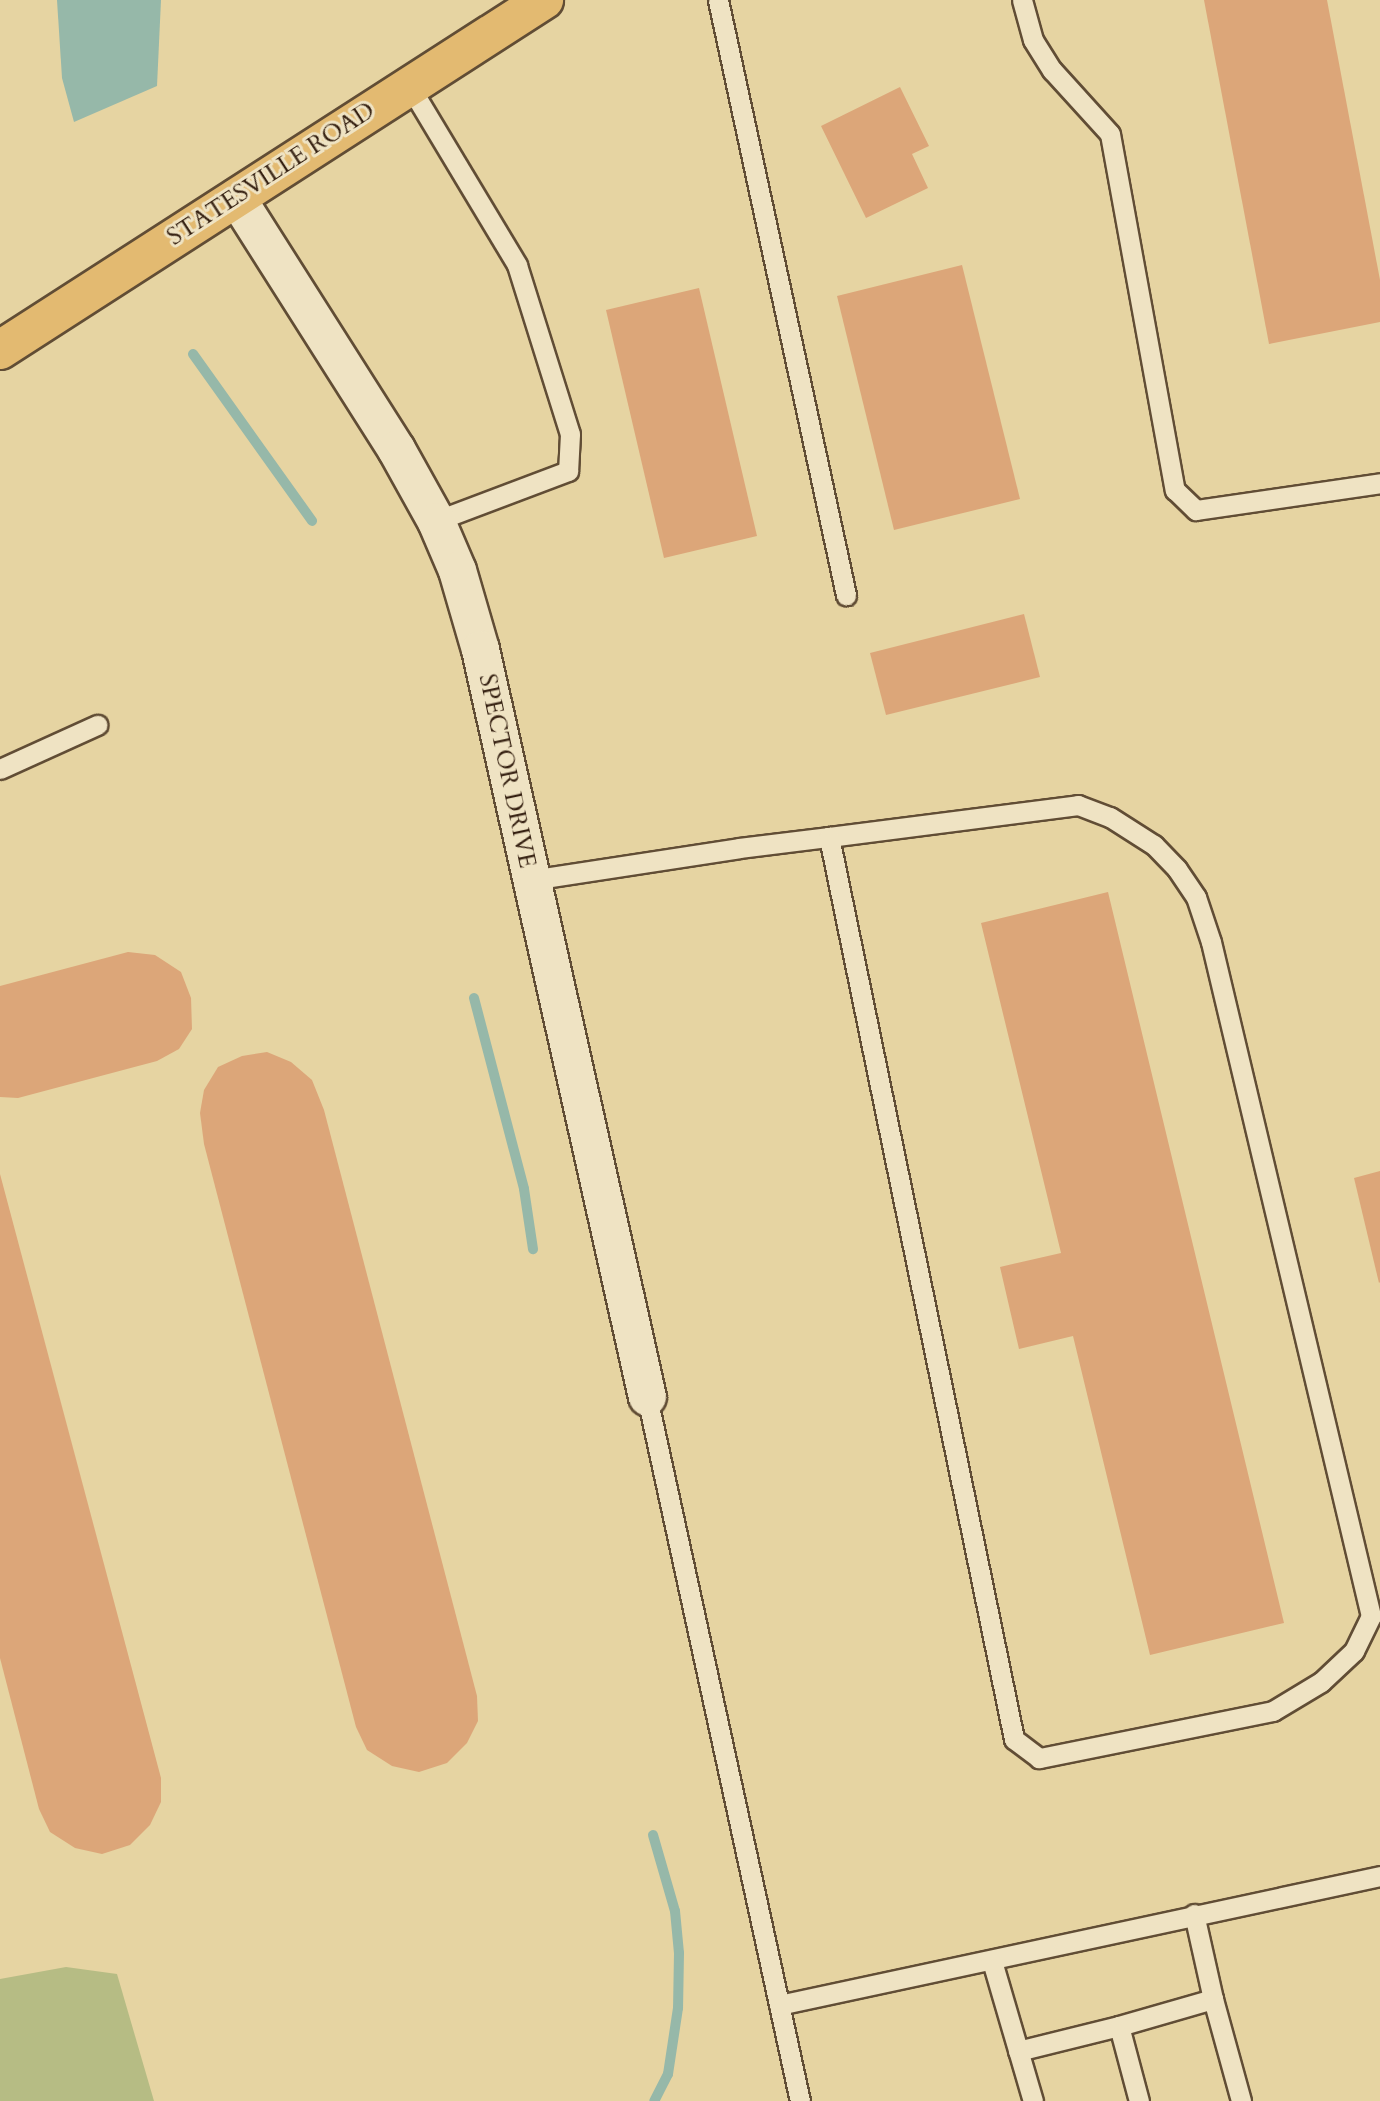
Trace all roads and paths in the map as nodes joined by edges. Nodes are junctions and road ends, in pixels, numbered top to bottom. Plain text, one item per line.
1 (544, 0) edge
2 (718, 0) edge
3 (1022, 0) edge
4 (409, 85) junction
5 (236, 197) junction
6 (0, 350) edge
7 (1380, 483) edge
8 (436, 521) junction
9 (846, 595) dead end
10 (97, 725) dead end
11 (0, 769) edge
12 (829, 836) junction
13 (531, 880) junction
14 (647, 1397) joint
15 (1380, 1876) edge
16 (1194, 1914) junction
17 (992, 1961) junction
18 (1213, 1999) junction
19 (779, 2005) junction
20 (1119, 2026) junction
21 (1018, 2051) junction
22 (800, 2101) edge
23 (1032, 2101) edge
24 (1139, 2101) edge
25 (1241, 2101) edge

1 - 4 main road, STATESVILLE ROAD
2 - 9 lane
3 - 7 lane
4 - 5 main road, STATESVILLE ROAD
4 - 8 lane
5 - 6 main road, STATESVILLE ROAD
5 - 8 street, SPECTOR DRIVE
8 - 13 street, SPECTOR DRIVE
10 - 11 lane
12 - 12 lane
12 - 13 lane
13 - 14 street, SPECTOR DRIVE
14 - 19 lane
15 - 16 lane
16 - 17 lane
16 - 18 lane
17 - 19 lane
17 - 21 lane
18 - 20 lane
18 - 25 lane
19 - 22 lane
20 - 21 lane
20 - 24 lane
21 - 23 lane

